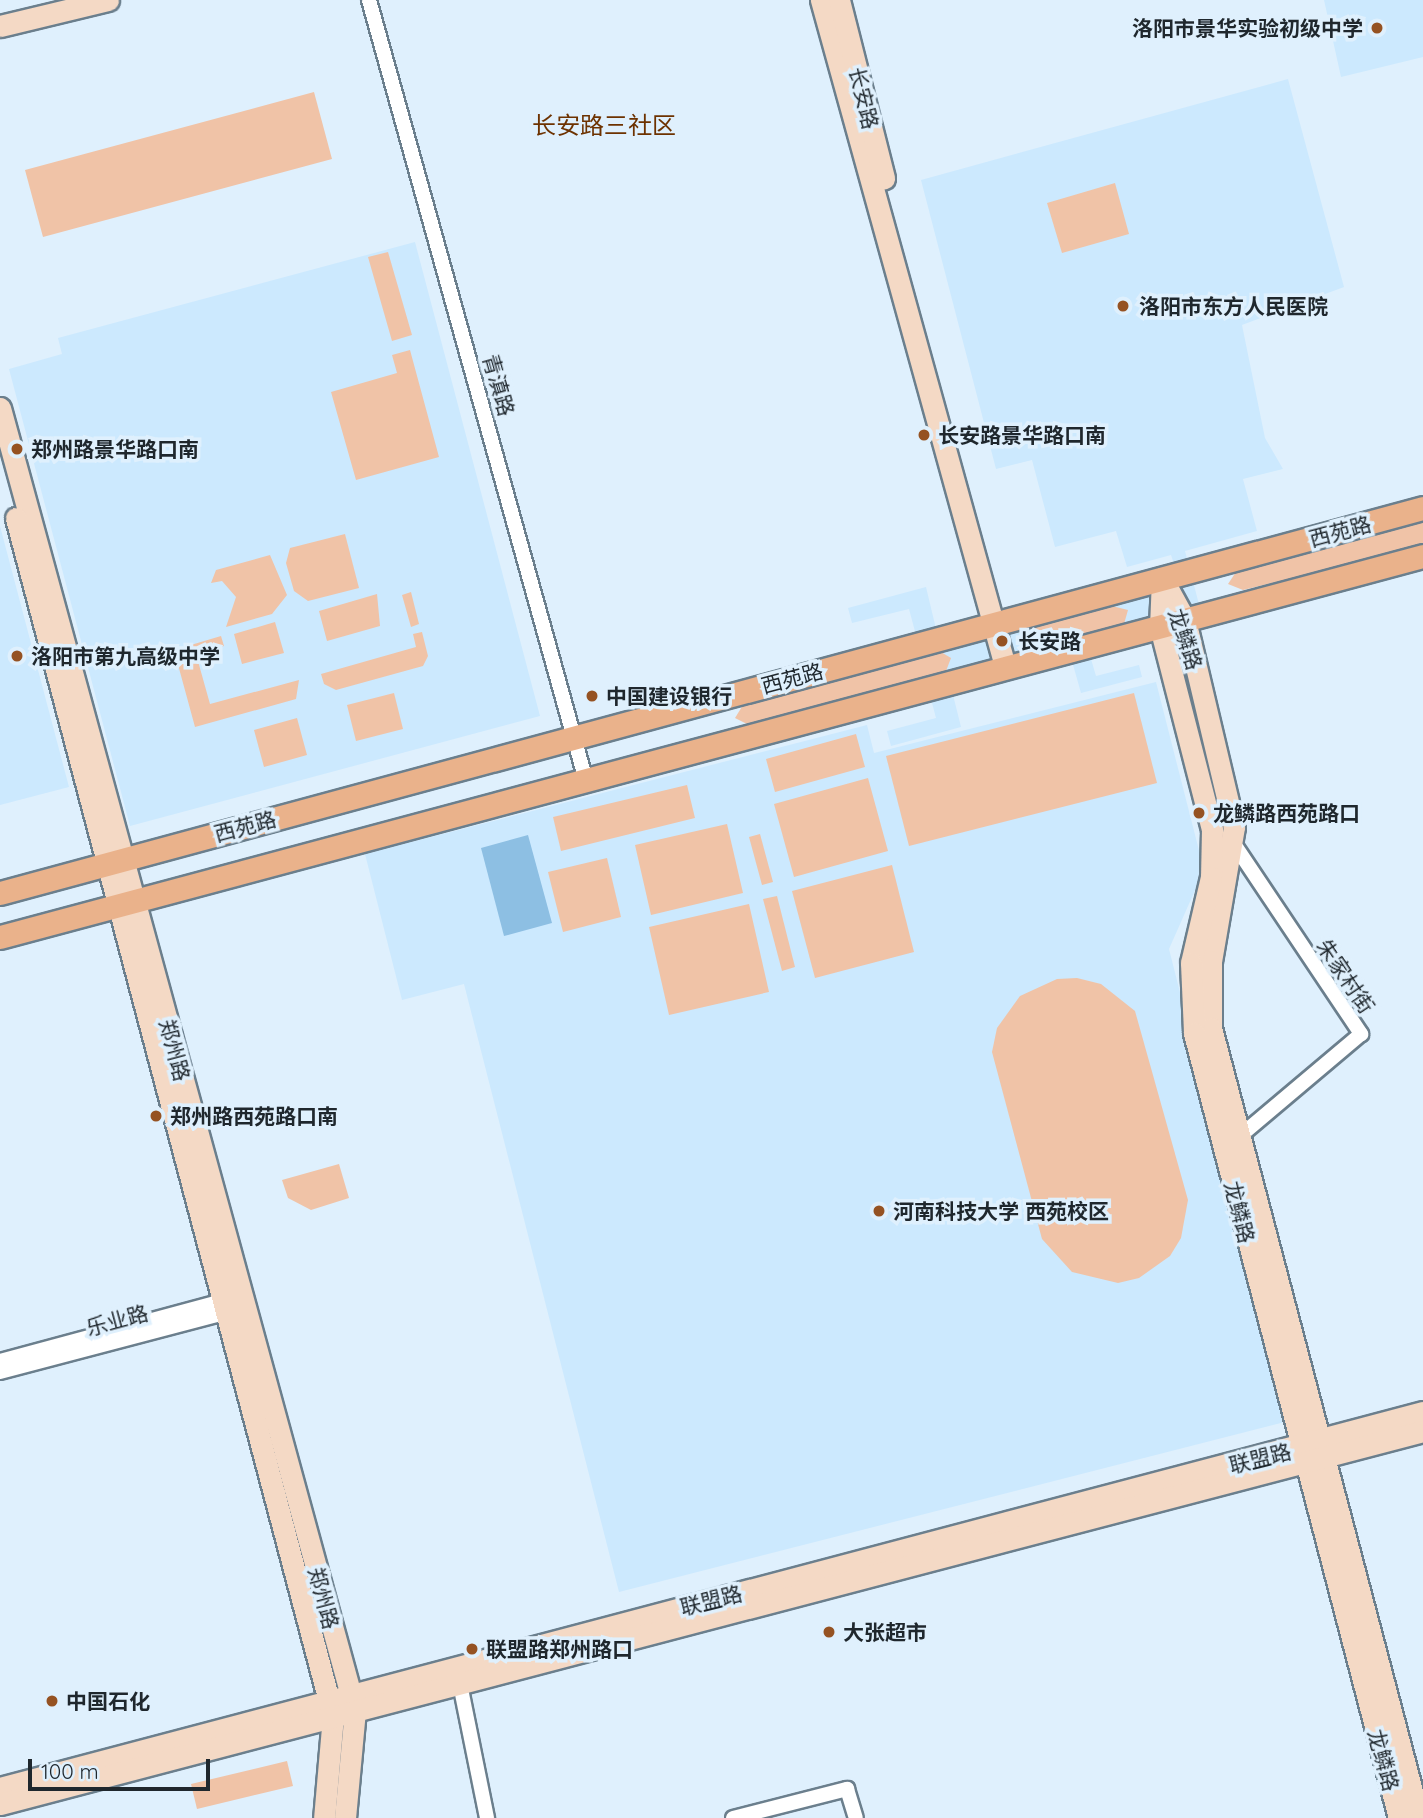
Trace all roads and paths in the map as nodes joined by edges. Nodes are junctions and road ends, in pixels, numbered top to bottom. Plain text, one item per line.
1 (47, 0) edge
2 (108, 0) edge
3 (369, 0) edge
4 (821, 0) edge
5 (839, 0) edge
6 (0, 12) edge
7 (0, 26) edge
8 (0, 408) edge
9 (0, 459) edge
10 (1423, 508) edge
11 (1423, 556) edge
12 (1162, 578) junction
13 (1185, 620) junction
14 (996, 623) junction
15 (1160, 627) junction
16 (1005, 666) junction
17 (575, 737) junction
18 (586, 781) junction
19 (1234, 844) junction
20 (116, 861) junction
21 (0, 893) edge
22 (126, 901) junction
23 (0, 937) edge
24 (1240, 1136) junction
25 (236, 1304) junction
26 (0, 1361) edge
27 (0, 1372) edge
28 (1423, 1412) edge
29 (1423, 1432) edge
30 (1311, 1454) junction
31 (460, 1684) junction
32 (352, 1701) junction
33 (331, 1707) junction
34 (0, 1787) edge
35 (0, 1804) edge
36 (489, 1814) edge
37 (324, 1818) edge
38 (345, 1818) edge
39 (733, 1818) edge
40 (856, 1818) edge
41 (1399, 1818) edge
42 (1419, 1818) edge

1 - 6 main road
2 - 7 main road
3 - 17 street, 青滇路
4 - 14 main road, 长安路
5 - 14 main road, 长安路
8 - 20 main road, 郑州路
9 - 20 main road, 郑州路
10 - 12 main road, 西苑路
11 - 13 main road, 西苑路
12 - 13 main road, 龙鳞路
12 - 14 main road, 西苑路
12 - 15 main road, 龙鳞路
13 - 15 main road, 西苑路
13 - 19 main road, 龙鳞路
14 - 16 main road, 长安路
14 - 17 main road, 西苑路
15 - 16 main road, 西苑路
15 - 30 main road, 龙鳞路
16 - 18 main road, 西苑路
17 - 18 street, 青滇路
17 - 20 main road, 西苑路
18 - 22 main road, 西苑路
19 - 24 main road, 龙鳞路
19 - 24 street, 朱家村街
20 - 21 main road, 西苑路
20 - 22 main road, 郑州路
22 - 23 main road, 西苑路
22 - 25 main road, 郑州路
24 - 30 main road, 龙鳞路
25 - 26 street, 乐业路
25 - 27 street, 乐业路
25 - 32 main road, 郑州路
25 - 33 main road, 郑州路
28 - 30 main road, 联盟路
29 - 30 main road, 联盟路
30 - 31 main road, 联盟路
30 - 32 main road, 联盟路
30 - 41 main road, 龙鳞路
30 - 42 main road, 龙鳞路
31 - 32 main road, 联盟路
31 - 36 street
32 - 33 main road, 联盟路
32 - 38 main road, 郑州路
33 - 34 main road, 联盟路
33 - 35 main road, 联盟路
33 - 37 main road, 郑州路
39 - 40 street

